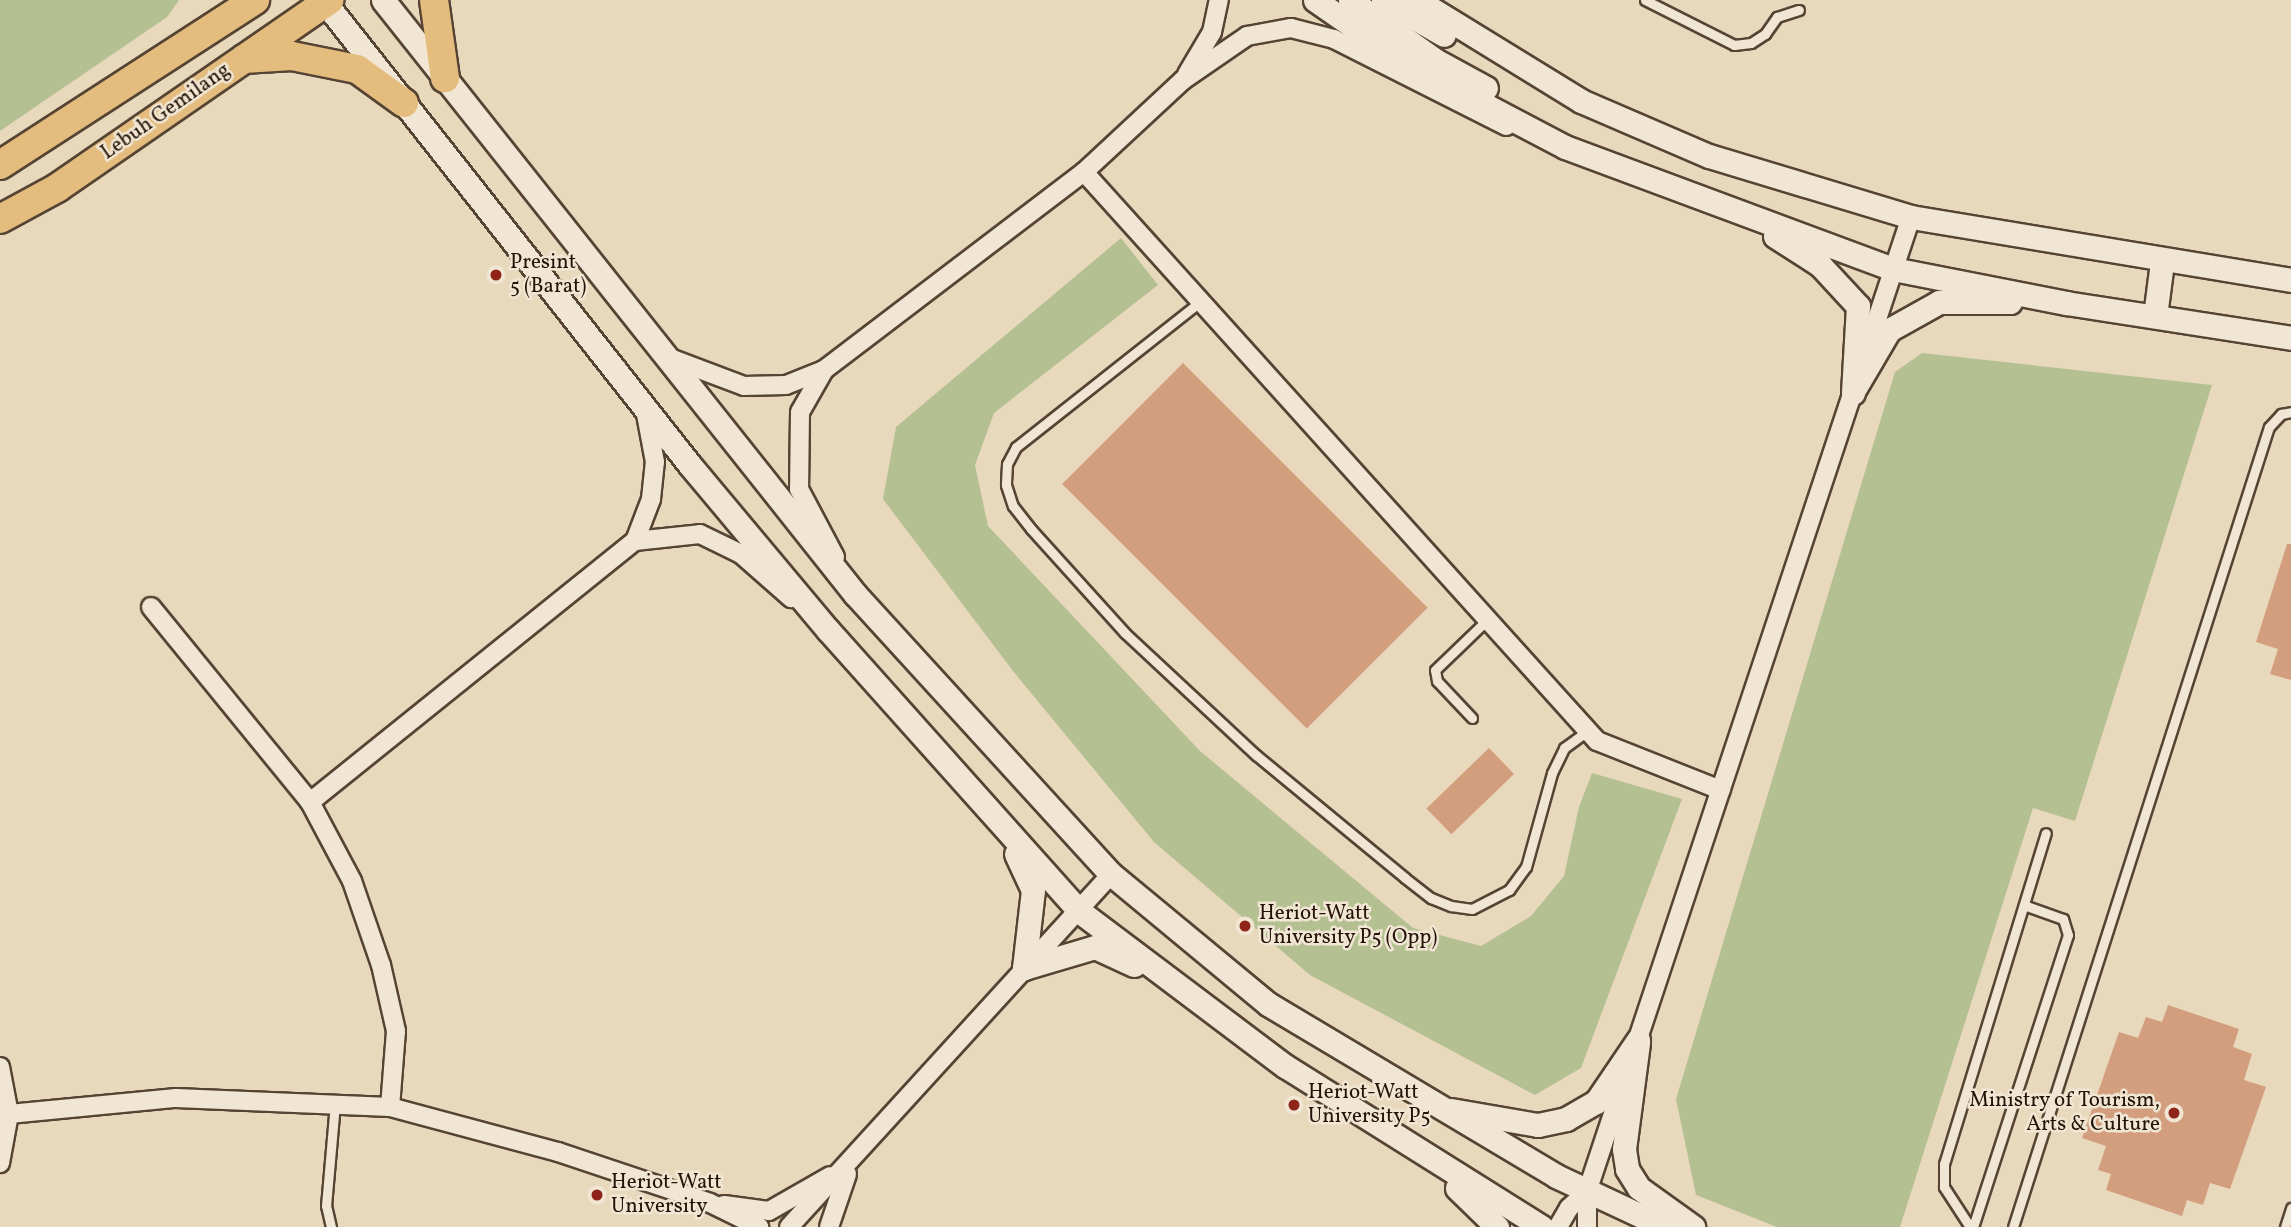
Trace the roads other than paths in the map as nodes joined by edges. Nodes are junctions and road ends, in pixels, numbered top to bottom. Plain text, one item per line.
1 (214, 0) edge
2 (255, 0) edge
3 (383, 0) edge
4 (435, 0) edge
5 (1219, 0) edge
6 (1314, 0) edge
7 (1350, 0) edge
8 (1383, 0) edge
9 (1417, 0) edge
10 (1645, 0) edge
11 (326, 1) edge
12 (1800, 10) dead end
13 (186, 44) junction
14 (243, 59) junction
15 (445, 78) junction
16 (1183, 80) junction
17 (1581, 101) junction
18 (404, 103) junction
19 (1565, 147) junction
20 (0, 165) edge
21 (1084, 172) junction
22 (1740, 214) junction
23 (1911, 217) junction
24 (0, 219) edge
25 (2162, 262) junction
26 (1894, 269) junction
27 (2291, 280) edge
28 (1202, 299) junction
29 (2066, 303) junction
30 (2155, 316) junction
31 (2291, 338) edge
32 (664, 356) junction
33 (824, 370) junction
34 (1853, 393) junction
35 (645, 408) junction
36 (2291, 412) edge
37 (635, 541) junction
38 (855, 594) junction
39 (151, 607) dead end
40 (1486, 621) junction
41 (828, 630) junction
42 (1472, 718) dead end
43 (1587, 731) junction
44 (1721, 790) junction
45 (310, 802) junction
46 (2046, 833) dead end
47 (1008, 835) junction
48 (1111, 874) junction
49 (2024, 905) junction
50 (1079, 911) junction
51 (1024, 968) junction
52 (1168, 981) junction
53 (1638, 1040) junction
54 (0, 1067) edge
55 (335, 1104) junction
56 (390, 1107) junction
57 (1434, 1107) junction
58 (9, 1114) junction
59 (1415, 1151) junction
60 (0, 1163) edge
61 (851, 1164) junction
62 (1587, 1192) junction
63 (710, 1203) junction
64 (2291, 1208) edge
65 (2287, 1225) edge
66 (331, 1227) edge
67 (759, 1227) edge
68 (789, 1227) edge
69 (829, 1227) edge
70 (1497, 1227) edge
71 (1542, 1227) edge
72 (1558, 1227) edge
73 (1587, 1227) edge
74 (1665, 1227) edge
75 (1693, 1227) edge
76 (1971, 1227) edge
77 (2014, 1227) edge

1 - 13 main road
2 - 13 main road, Lebuh Gemilang
3 - 15 street
4 - 15 main road
5 - 16 street
6 - 19 street
7 - 22 street
8 - 17 street
9 - 17 street
10 - 12 lane
11 - 14 main road, Lebuh Gemilang
11 - 18 street
13 - 20 main road, Lebuh Gemilang
14 - 18 main road
14 - 24 main road, Lebuh Gemilang
15 - 32 street
16 - 19 street
16 - 21 street
17 - 23 street
18 - 35 street
19 - 22 street
21 - 28 street
21 - 33 street
22 - 26 street
22 - 34 street
23 - 25 street
23 - 26 street
25 - 27 street
25 - 30 street
26 - 29 street
26 - 34 street
28 - 40 street
28 - 43 lane
29 - 30 street
29 - 34 street
30 - 31 street
32 - 33 street
32 - 38 street
33 - 38 street
34 - 44 street
35 - 37 street
35 - 41 street
36 - 77 lane
37 - 41 street
37 - 45 street
38 - 48 street
39 - 45 street
40 - 42 lane
40 - 43 street
41 - 47 street
43 - 44 street
44 - 53 street
45 - 56 street
46 - 49 lane
47 - 50 street
47 - 51 street
48 - 50 street
48 - 57 street
49 - 76 lane
49 - 76 lane
50 - 51 street
50 - 52 street
51 - 52 street
51 - 61 street
52 - 59 street
53 - 57 street
53 - 62 street
53 - 75 street
54 - 58 street
55 - 56 street
55 - 58 street
55 - 66 lane
56 - 63 street
57 - 62 street
58 - 60 street
59 - 70 street
59 - 71 street
61 - 63 street
61 - 68 street
61 - 69 street
62 - 72 street
62 - 73 street
62 - 74 street
63 - 67 street
64 - 65 lane

